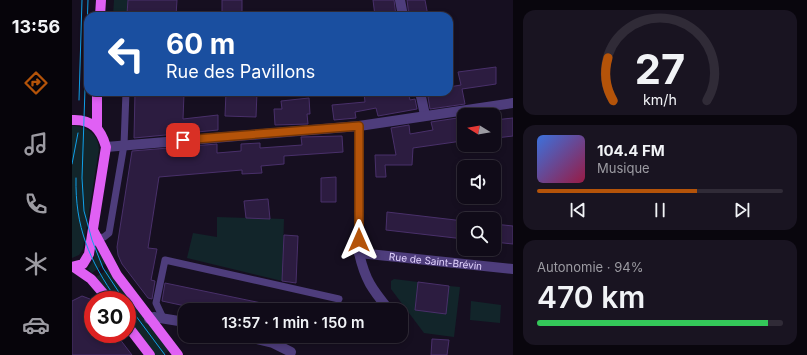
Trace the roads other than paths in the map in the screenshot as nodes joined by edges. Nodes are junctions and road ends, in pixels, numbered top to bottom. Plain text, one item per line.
1 (101, 0) edge
2 (400, 0) edge
3 (100, 12) edge
4 (403, 12) edge
5 (97, 96) edge
6 (126, 96) edge
7 (421, 96) edge
8 (513, 103) edge
9 (425, 115) junction
10 (72, 120) edge
11 (359, 126) junction
12 (97, 128) junction
13 (124, 145) junction
14 (106, 147) junction
15 (95, 234) junction
16 (359, 253) junction
17 (73, 267) edge
18 (513, 269) edge
19 (101, 291) edge
20 (339, 300) dead end
21 (383, 303) edge
22 (164, 318) junction
23 (149, 319) junction
24 (178, 321) edge
25 (136, 337) edge
26 (273, 343) edge
27 (291, 352) dead end
28 (150, 355) edge
29 (178, 355) edge

1 - 3 main road
2 - 4 street
5 - 12 main road
6 - 13 lane
7 - 9 street
8 - 9 street
9 - 11 street
10 - 12 main road
11 - 13 street
11 - 16 street
12 - 14 main road
13 - 14 street
13 - 15 lane
14 - 15 main road
15 - 17 main road
15 - 23 main road
16 - 18 street, Rue de Saint-Brévin
16 - 21 street
17 - 19 main road
20 - 22 lane
22 - 23 street
22 - 24 street
23 - 29 main road
25 - 28 main road
26 - 27 street

